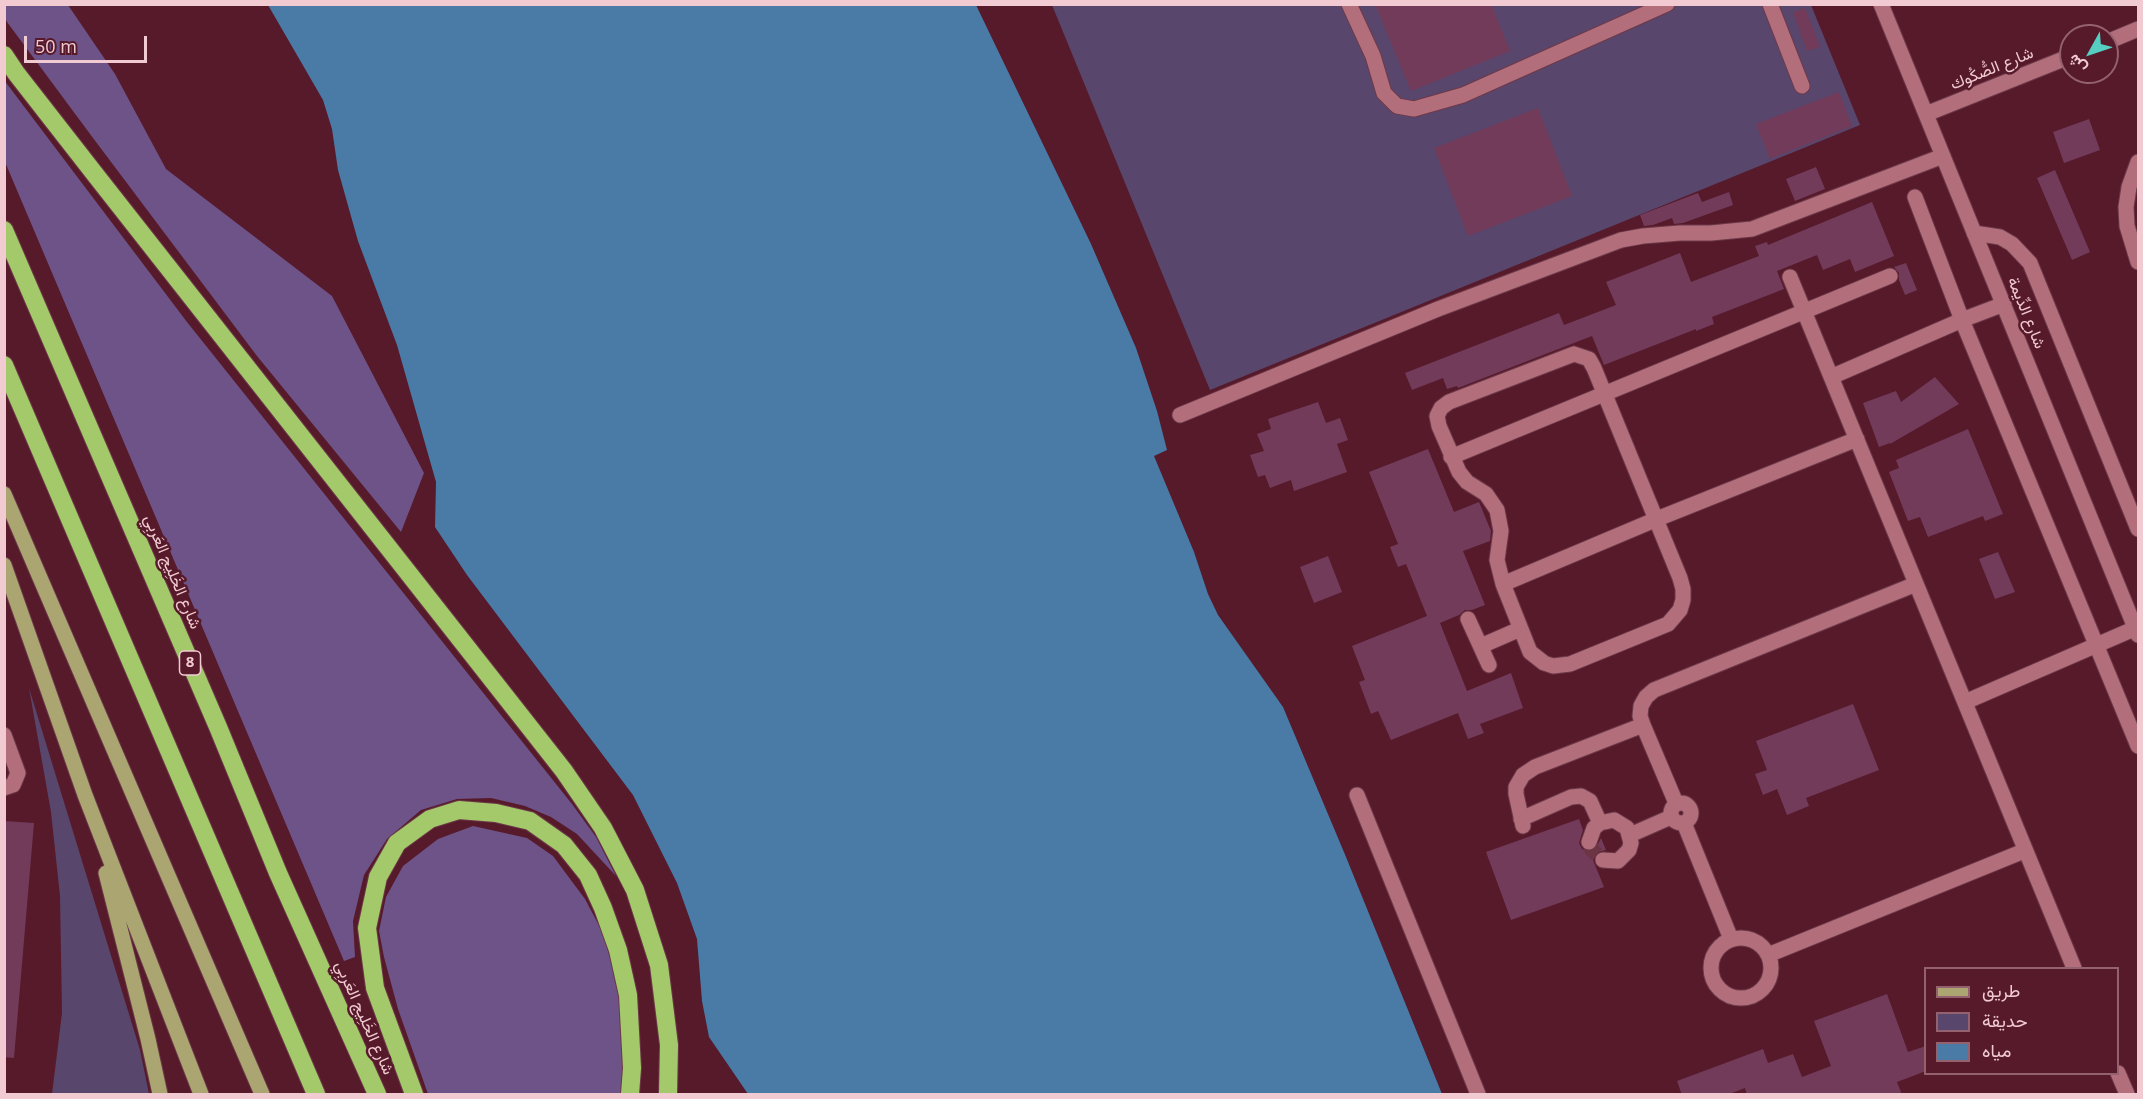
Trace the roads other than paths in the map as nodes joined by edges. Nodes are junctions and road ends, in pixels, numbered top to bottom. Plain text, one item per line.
1 (1350, 4) edge
2 (1667, 4) edge
3 (1770, 4) edge
4 (1881, 4) edge
5 (2139, 29) edge
6 (2119, 37) edge
7 (4, 55) edge
8 (2059, 61) edge
9 (1802, 86) dead end
10 (1926, 114) junction
11 (1943, 156) junction
12 (2139, 162) edge
13 (1915, 197) dead end
14 (4, 230) edge
15 (1974, 232) junction
16 (2139, 262) edge
17 (1890, 276) dead end
18 (1790, 277) dead end
19 (2004, 304) junction
20 (1804, 312) junction
21 (1962, 320) junction
22 (4, 365) edge
23 (1831, 377) junction
24 (1606, 394) junction
25 (1180, 415) dead end
26 (1857, 439) junction
27 (1451, 457) junction
28 (4, 494) edge
29 (1657, 519) junction
30 (2139, 529) edge
31 (4, 565) edge
32 (1503, 584) junction
33 (1916, 584) junction
34 (1468, 619) dead end
35 (1520, 629) junction
36 (2137, 632) edge
37 (2097, 644) junction
38 (1480, 646) junction
39 (1490, 665) dead end
40 (1965, 702) junction
41 (1643, 726) junction
42 (4, 735) edge
43 (2139, 746) edge
44 (4, 788) edge
45 (85, 795) junction
46 (1357, 795) dead end
47 (1677, 814) junction
48 (1600, 823) junction
49 (1630, 835) junction
50 (1589, 842) dead end
51 (2025, 851) junction
52 (1603, 860) dead end
53 (1731, 939) junction
54 (1768, 955) junction
55 (2073, 967) edge
56 (2119, 1075) edge
57 (160, 1095) edge
58 (201, 1095) edge
59 (262, 1095) edge
60 (316, 1095) edge
61 (377, 1095) edge
62 (414, 1095) edge
63 (630, 1095) edge
64 (668, 1095) edge
65 (1478, 1095) edge
66 (2127, 1095) edge

1 - 2 street
3 - 9 street
4 - 10 street, شارع الدِّيمة
5 - 6 street
7 - 64 highway
8 - 10 street, شارع الصُّكُوك
10 - 11 street, شارع الدِّيمة
11 - 15 street, شارع الدِّيمة
11 - 25 street
12 - 16 street
13 - 21 street
14 - 61 highway, شارع الخَلِيج العَربِي / 8
15 - 19 street, شارع الدِّيمة
15 - 30 street
17 - 20 street
18 - 20 street
19 - 21 street
19 - 36 street, شارع الدِّيمة
20 - 23 street
20 - 24 street
21 - 23 street
21 - 37 street
22 - 60 highway
23 - 26 street
24 - 27 street
24 - 27 street
24 - 29 street
26 - 29 street
26 - 33 street
27 - 32 street
28 - 59 main road
29 - 32 street
29 - 35 street
31 - 45 main road
32 - 35 street
33 - 40 street
33 - 41 street
34 - 38 street
35 - 38 street
36 - 37 street
37 - 40 street
37 - 43 street
38 - 39 street
40 - 51 street
41 - 47 street
41 - 48 street
42 - 44 street
45 - 57 main road
45 - 58 main road
46 - 65 street
47 - 49 street
47 - 53 street
48 - 49 street
48 - 50 street
49 - 52 street
51 - 54 street
51 - 55 street
53 - 54 street
53 - 54 street
56 - 66 street
62 - 63 highway

